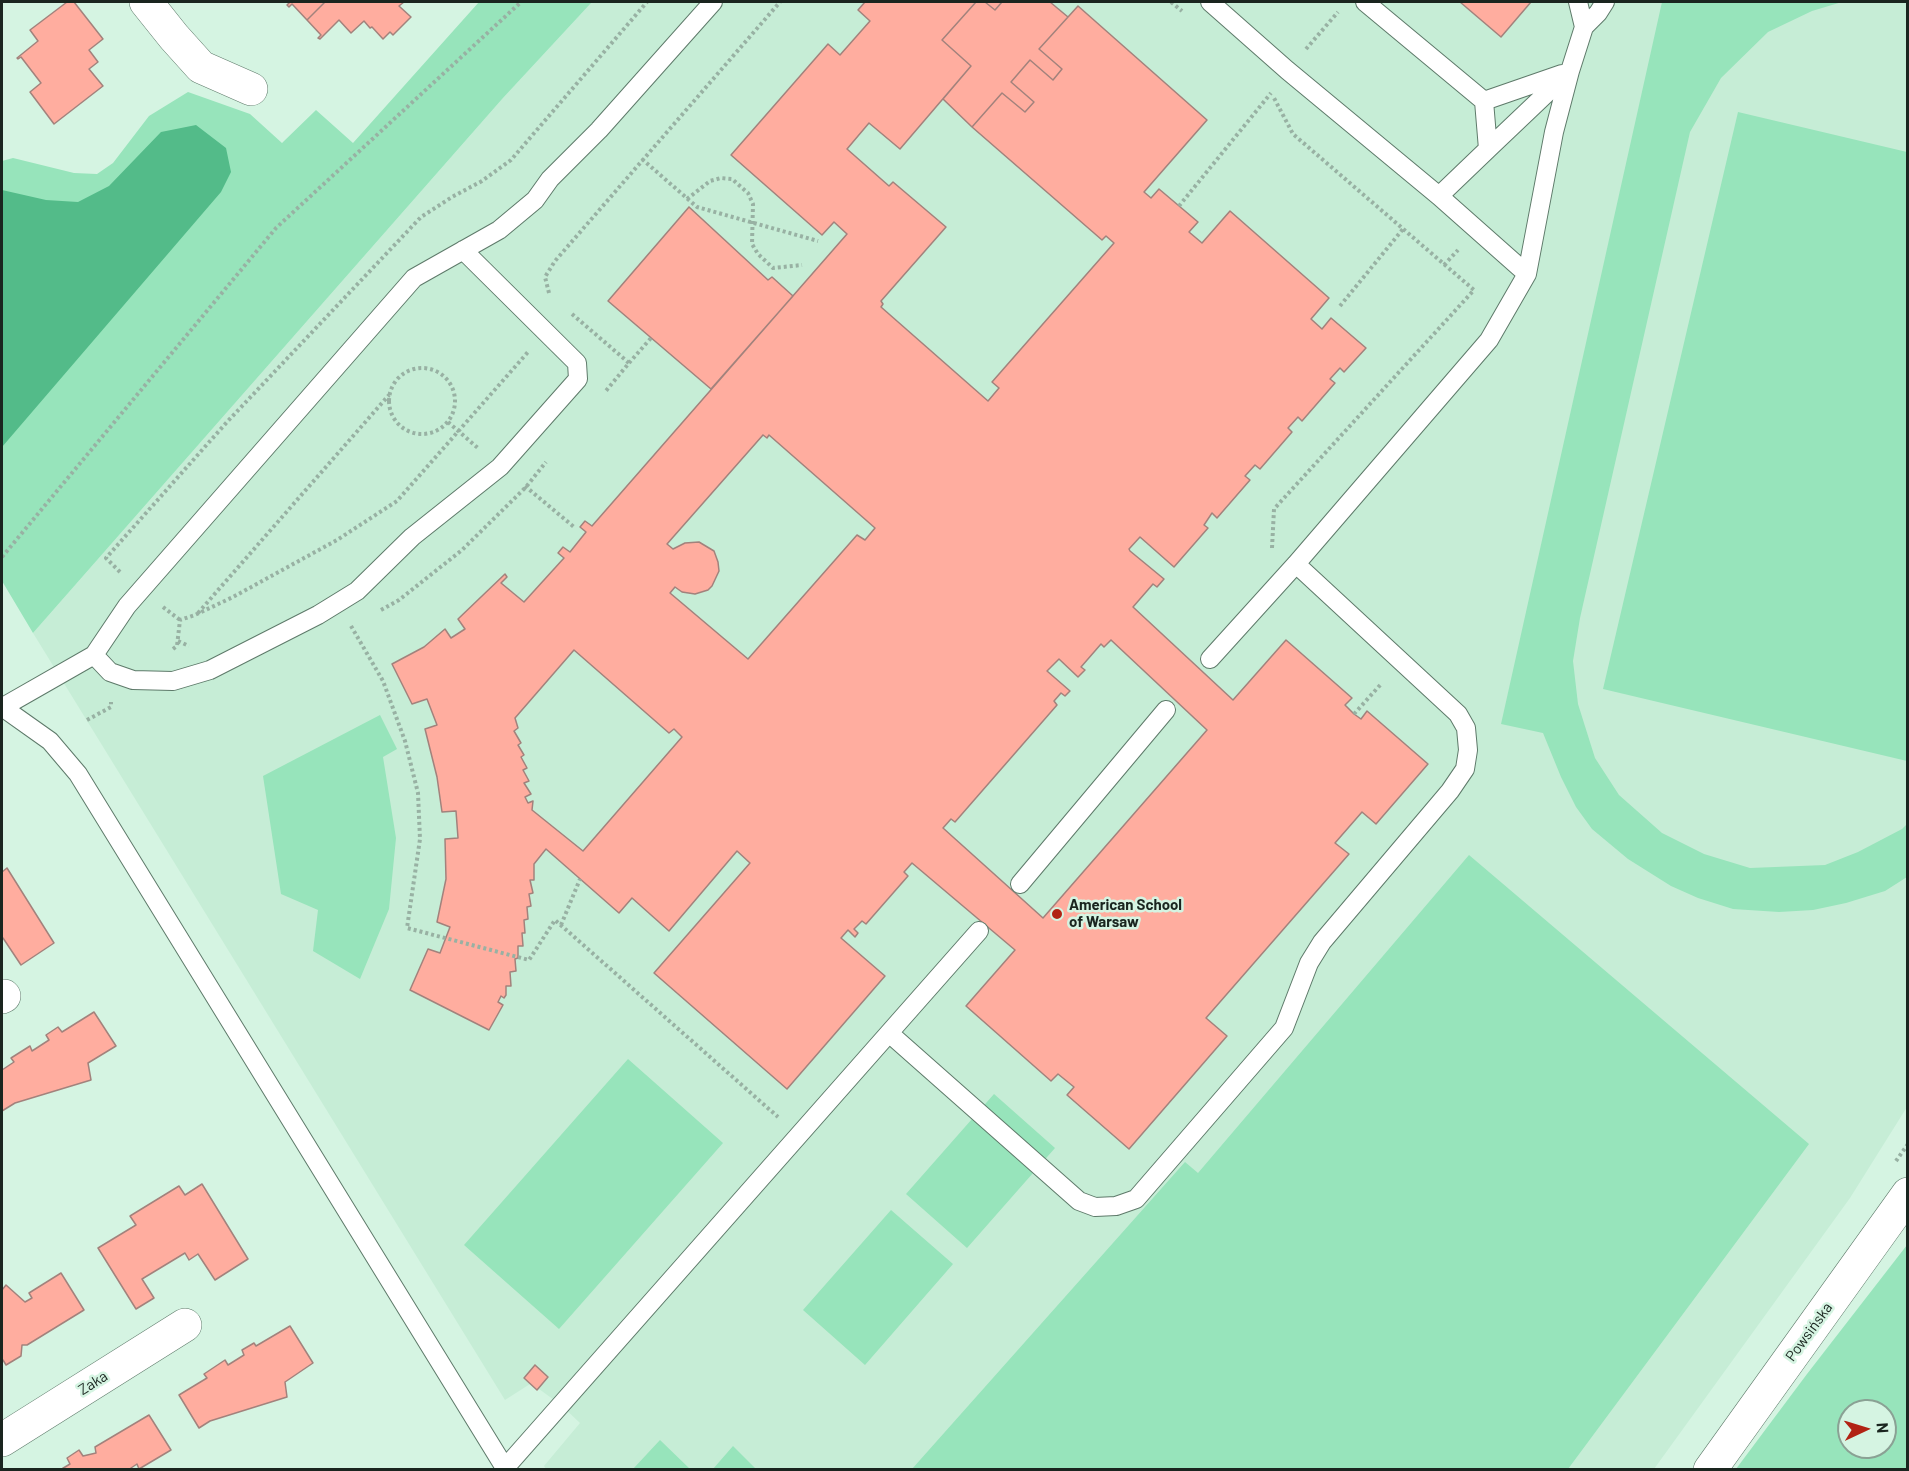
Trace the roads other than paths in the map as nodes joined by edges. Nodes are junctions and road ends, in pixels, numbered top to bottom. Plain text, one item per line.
1 (146, 2) edge
2 (713, 2) edge
3 (1210, 2) edge
4 (1365, 2) edge
5 (1578, 2) edge
6 (1605, 2) edge
7 (1584, 27) junction
8 (1569, 71) junction
9 (251, 89) dead end
10 (1484, 101) junction
11 (1488, 149) junction
12 (1439, 196) junction
13 (463, 250) junction
14 (1527, 274) junction
15 (1296, 564) junction
16 (94, 655) junction
17 (1210, 659) dead end
18 (2, 707) edge
19 (1166, 710) dead end
20 (1020, 884) dead end
21 (979, 930) dead end
22 (889, 1033) junction
23 (1908, 1194) edge
24 (185, 1325) dead end
25 (2, 1440) edge
26 (1710, 1470) edge

1 - 9 street
2 - 13 lane
3 - 12 lane
4 - 10 lane
5 - 7 lane
6 - 7 lane
7 - 8 lane
8 - 10 lane
8 - 11 lane
8 - 14 lane
10 - 11 lane
11 - 12 lane
12 - 14 lane
13 - 16 lane
13 - 16 lane
14 - 15 lane
15 - 17 lane
15 - 22 lane
16 - 18 lane
18 - 22 lane
19 - 20 lane
21 - 22 lane
23 - 26 street, Powsińska
24 - 25 street, Zaka

